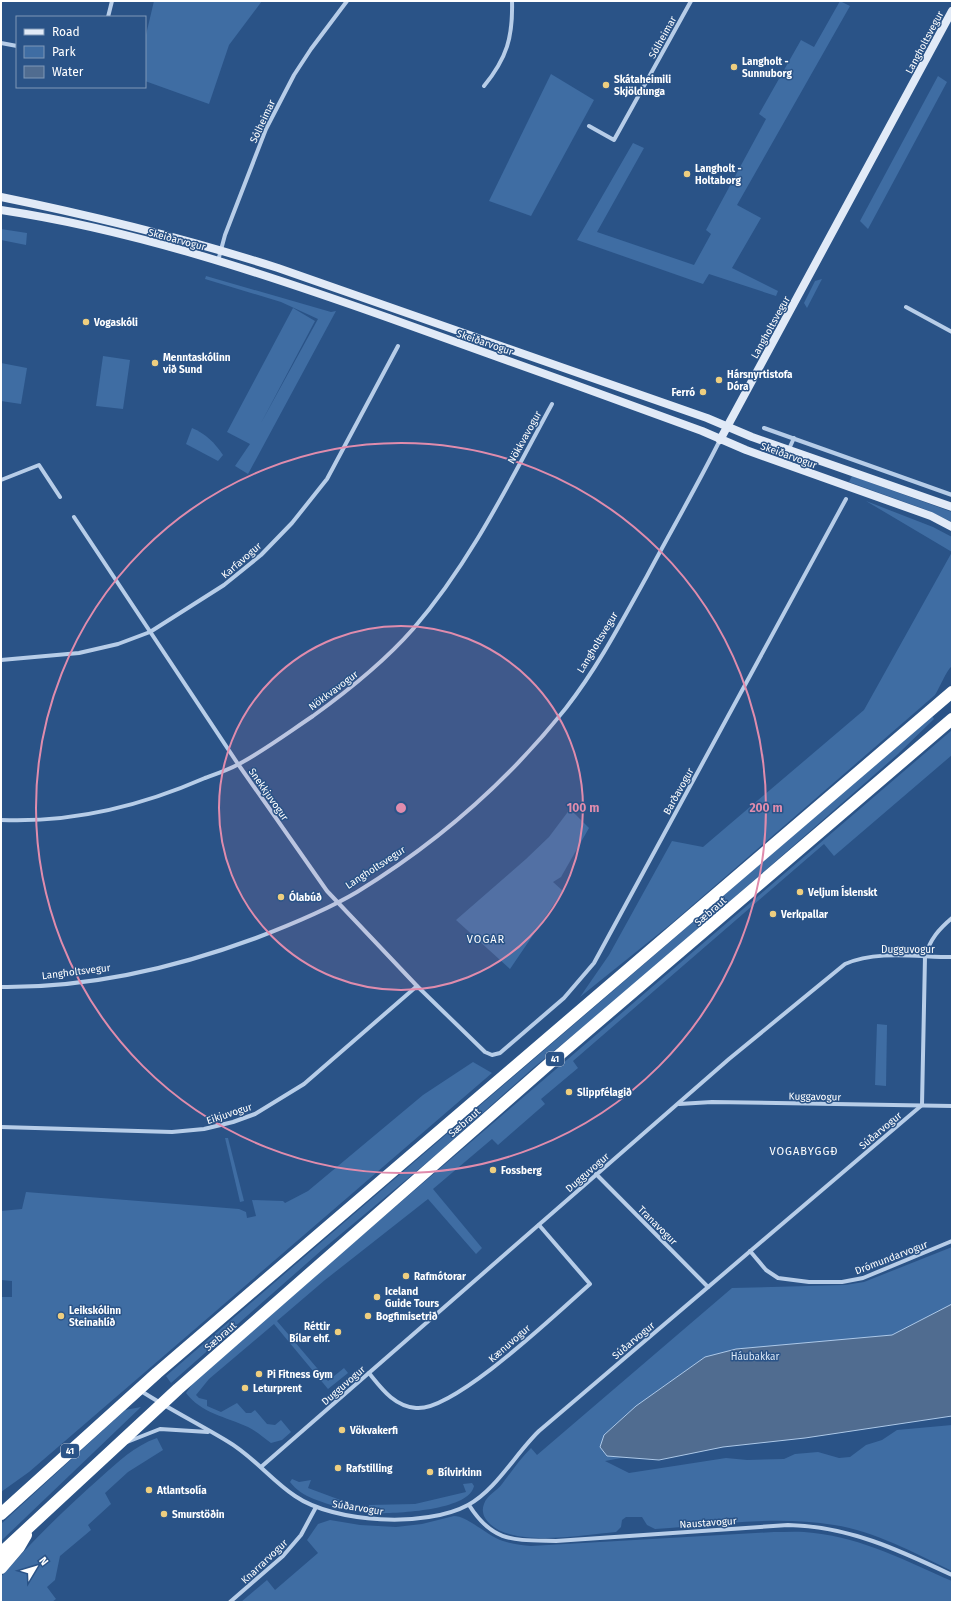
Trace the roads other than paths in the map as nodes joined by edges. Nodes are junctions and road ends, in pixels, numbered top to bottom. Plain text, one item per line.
1 (112, 1) edge
2 (347, 1) edge
3 (512, 1) edge
4 (691, 1) edge
5 (952, 11) edge
6 (108, 16) edge
7 (1, 43) edge
8 (16, 46) edge
9 (484, 86) dead end
10 (589, 126) dead end
11 (1, 197) edge
12 (1, 210) edge
13 (221, 250) junction
14 (218, 261) junction
15 (906, 307) dead end
16 (952, 332) edge
17 (398, 346) dead end
18 (552, 404) dead end
19 (727, 427) junction
20 (764, 428) dead end
21 (794, 438) junction
22 (720, 440) junction
23 (790, 449) junction
24 (1, 480) edge
25 (952, 495) edge
26 (60, 497) dead end
27 (846, 499) dead end
28 (952, 507) edge
29 (74, 517) dead end
30 (952, 527) edge
31 (150, 632) junction
32 (1, 660) edge
33 (952, 692) edge
34 (952, 719) edge
35 (238, 764) junction
36 (1, 820) edge
37 (338, 902) junction
38 (952, 918) edge
39 (952, 956) edge
40 (925, 957) junction
41 (417, 986) junction
42 (1, 987) edge
43 (485, 1052) joint
44 (677, 1104) junction
45 (922, 1105) junction
46 (952, 1106) edge
47 (1, 1127) edge
48 (596, 1174) junction
49 (539, 1225) junction
50 (952, 1241) edge
51 (750, 1250) junction
52 (708, 1287) junction
53 (369, 1373) junction
54 (139, 1389) junction
55 (162, 1404) junction
56 (210, 1432) junction
57 (113, 1450) junction
58 (261, 1467) junction
59 (26, 1490) junction
60 (1, 1502) edge
61 (469, 1505) junction
62 (316, 1507) junction
63 (1, 1514) edge
64 (33, 1522) junction
65 (1, 1553) edge
66 (1, 1568) edge
67 (952, 1575) edge
68 (230, 1602) edge

1 - 6 street
2 - 13 street, Sólheimar
3 - 9 street
4 - 10 street, Sólheimar
5 - 19 street, Langholtsvegur
7 - 8 street
11 - 13 street, Skeiðarvogur
12 - 14 street, Skeiðarvogur
13 - 14 street, Sólheimar
13 - 19 street, Skeiðarvogur
14 - 22 street, Skeiðarvogur
15 - 16 street
17 - 31 street, Karfavogur
18 - 35 street, Nökkvavogur
19 - 22 street, Langholtsvegur
19 - 23 street, Skeiðarvogur
20 - 21 street, Skeiðarvogur
21 - 23 street, Skeiðarvogur
21 - 25 street, Skeiðarvogur
22 - 30 street, Skeiðarvogur
22 - 37 street, Langholtsvegur
23 - 28 street, Skeiðarvogur
24 - 26 street
27 - 43 street, Barðavogur
29 - 31 street, Snekkjuvogur
31 - 32 street, Karfavogur
31 - 35 street, Snekkjuvogur
33 - 54 highway, Sæbraut / 41
34 - 55 highway, Sæbraut / 41
35 - 36 street, Nökkvavogur
35 - 37 street, Snekkjuvogur
37 - 41 street, Snekkjuvogur
37 - 42 street, Langholtsvegur
38 - 40 street
39 - 40 street, Dugguvogur
40 - 44 street, Dugguvogur
40 - 45 street
41 - 43 street, Snekkjuvogur
41 - 47 street, Eikjuvogur
44 - 45 street, Kuggavogur
44 - 48 street, Dugguvogur
45 - 46 street, Kuggavogur
45 - 51 street, Súðarvogur
48 - 49 street, Dugguvogur
48 - 52 street, Tranavogur
49 - 53 street, Dugguvogur
49 - 53 street, Kænuvogur
50 - 51 street, Drómundarvogur
51 - 52 street, Súðarvogur
52 - 61 street, Súðarvogur
53 - 58 street, Dugguvogur
54 - 55 street, Súðarvogur
54 - 59 highway, Sæbraut / 41
55 - 56 street, Súðarvogur
55 - 57 highway, Sæbraut / 41
56 - 57 street, Súðarvogur
56 - 58 street, Súðarvogur
57 - 64 highway, Sæbraut / 41
58 - 62 street, Súðarvogur
59 - 60 highway
59 - 63 highway, Sæbraut / 41
61 - 62 street, Súðarvogur
61 - 67 street, Naustavogur
62 - 68 street, Knarrarvogur
64 - 65 highway, Sæbraut / 41
64 - 66 highway

